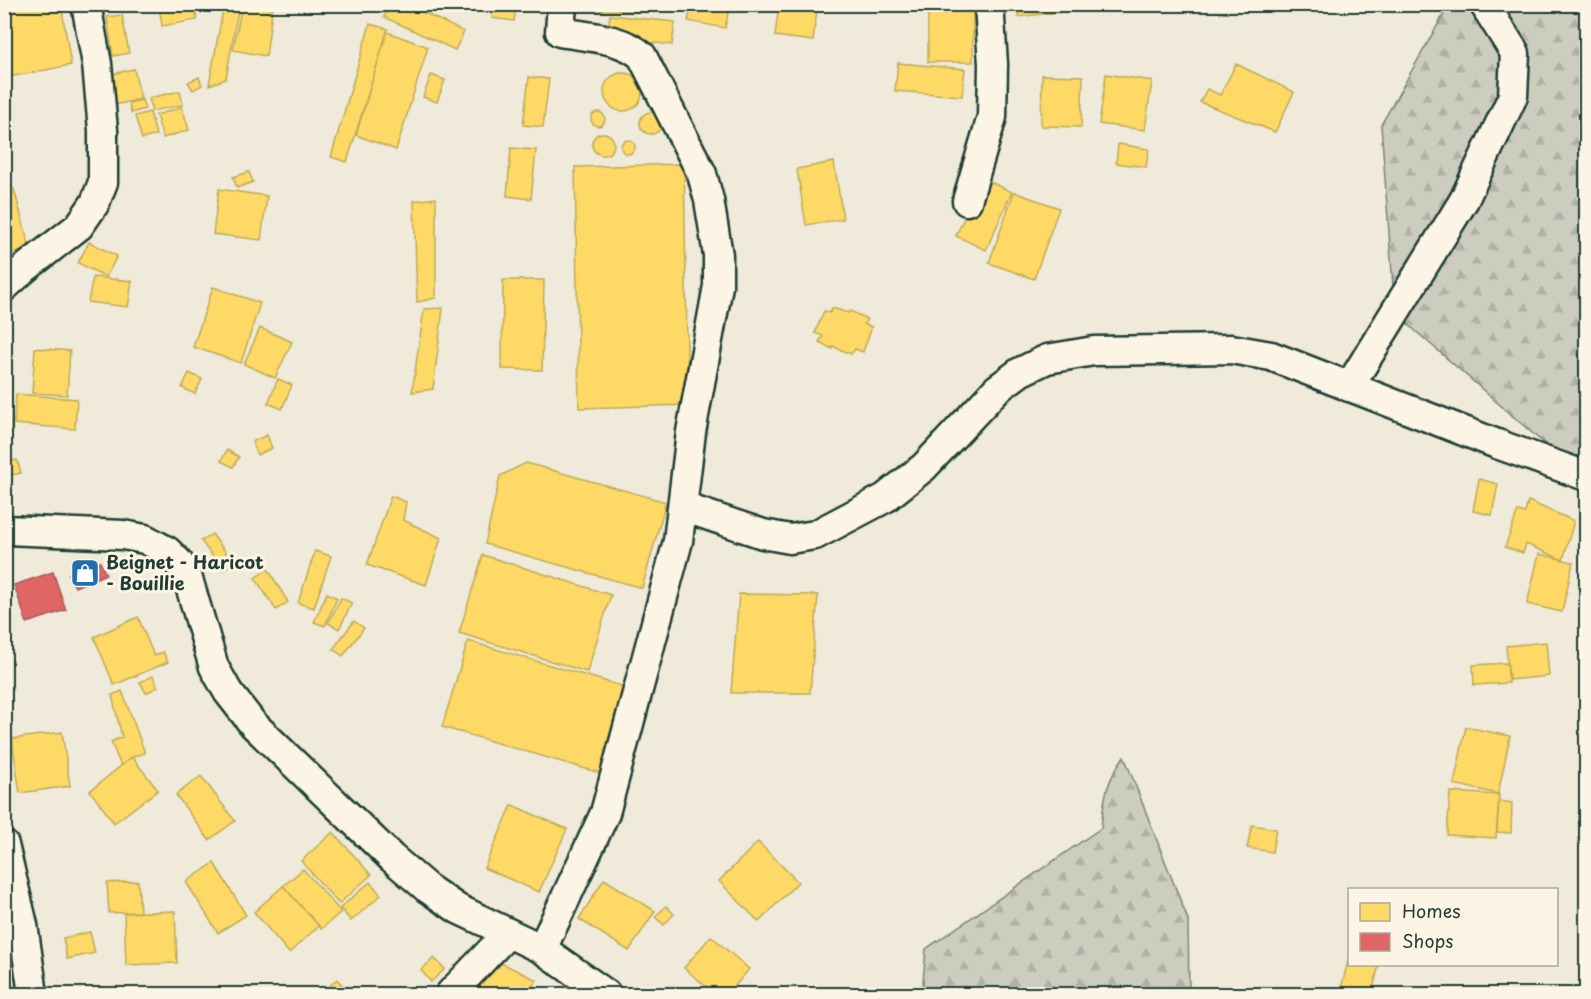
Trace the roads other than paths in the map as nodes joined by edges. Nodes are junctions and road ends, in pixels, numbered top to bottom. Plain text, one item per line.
1 (86, 4) edge
2 (562, 4) edge
3 (989, 4) edge
4 (1484, 4) edge
5 (967, 201) dead end
6 (4, 287) edge
7 (1349, 387) junction
8 (1587, 476) edge
9 (683, 507) junction
10 (5, 531) edge
11 (4, 845) edge
12 (508, 933) junction
13 (542, 949) junction
14 (33, 994) edge
15 (450, 994) edge
16 (606, 994) edge

1 - 6 street
2 - 9 street
3 - 5 street
4 - 7 street
7 - 8 street
7 - 9 street
9 - 13 street
10 - 12 street
11 - 14 street
12 - 13 street
12 - 15 street
13 - 16 street

